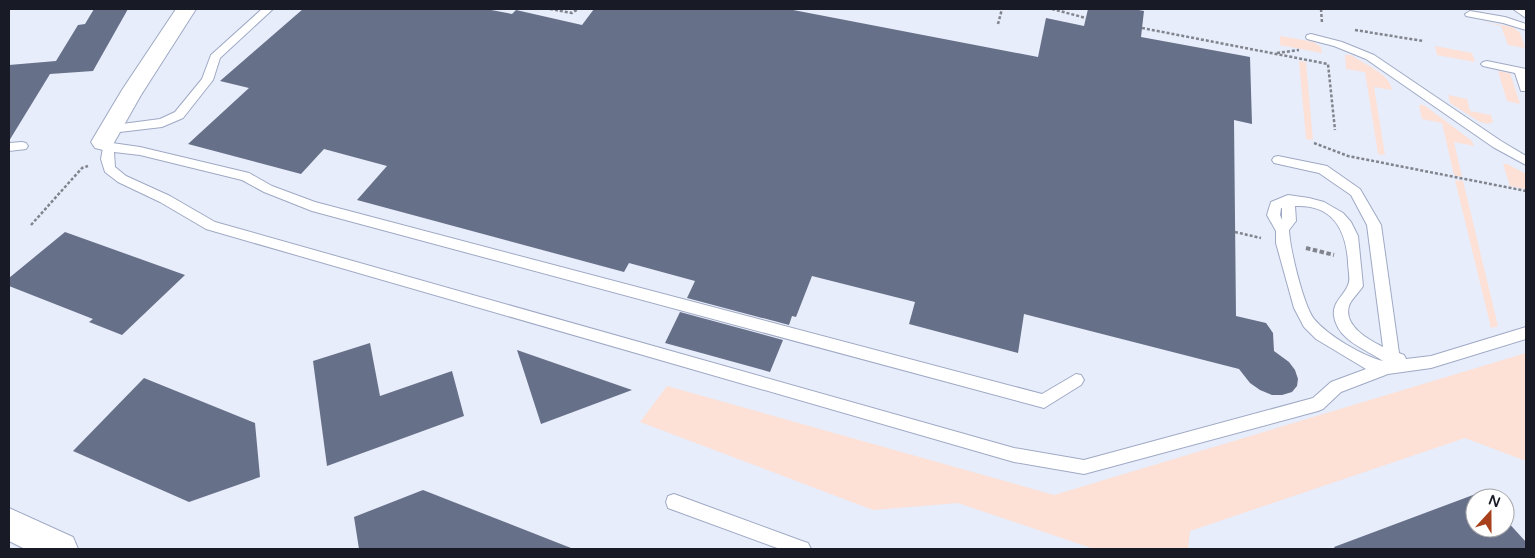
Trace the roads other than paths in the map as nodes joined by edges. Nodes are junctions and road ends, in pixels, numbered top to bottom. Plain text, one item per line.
1 (186, 9) edge
2 (268, 9) edge
3 (1501, 9) edge
4 (1518, 9) edge
5 (1470, 14) dead end
6 (1505, 20) junction
7 (1526, 25) edge
8 (1311, 37) dead end
9 (1487, 64) dead end
10 (1523, 72) edge
11 (1525, 88) edge
12 (108, 144) junction
13 (22, 146) dead end
14 (9, 147) edge
15 (1278, 160) dead end
16 (1526, 161) edge
17 (1526, 333) edge
18 (1390, 363) junction
19 (1076, 380) dead end
20 (674, 502) dead end
21 (9, 524) edge
22 (61, 549) edge
23 (802, 549) edge

1 - 12 street
2 - 12 lane
3 - 6 lane
4 - 7 lane
5 - 6 lane
6 - 7 lane
8 - 16 lane
9 - 10 lane
10 - 11 lane
12 - 18 lane
12 - 19 lane
13 - 14 lane
15 - 18 lane
17 - 18 lane
18 - 18 lane
20 - 23 lane
21 - 22 street

